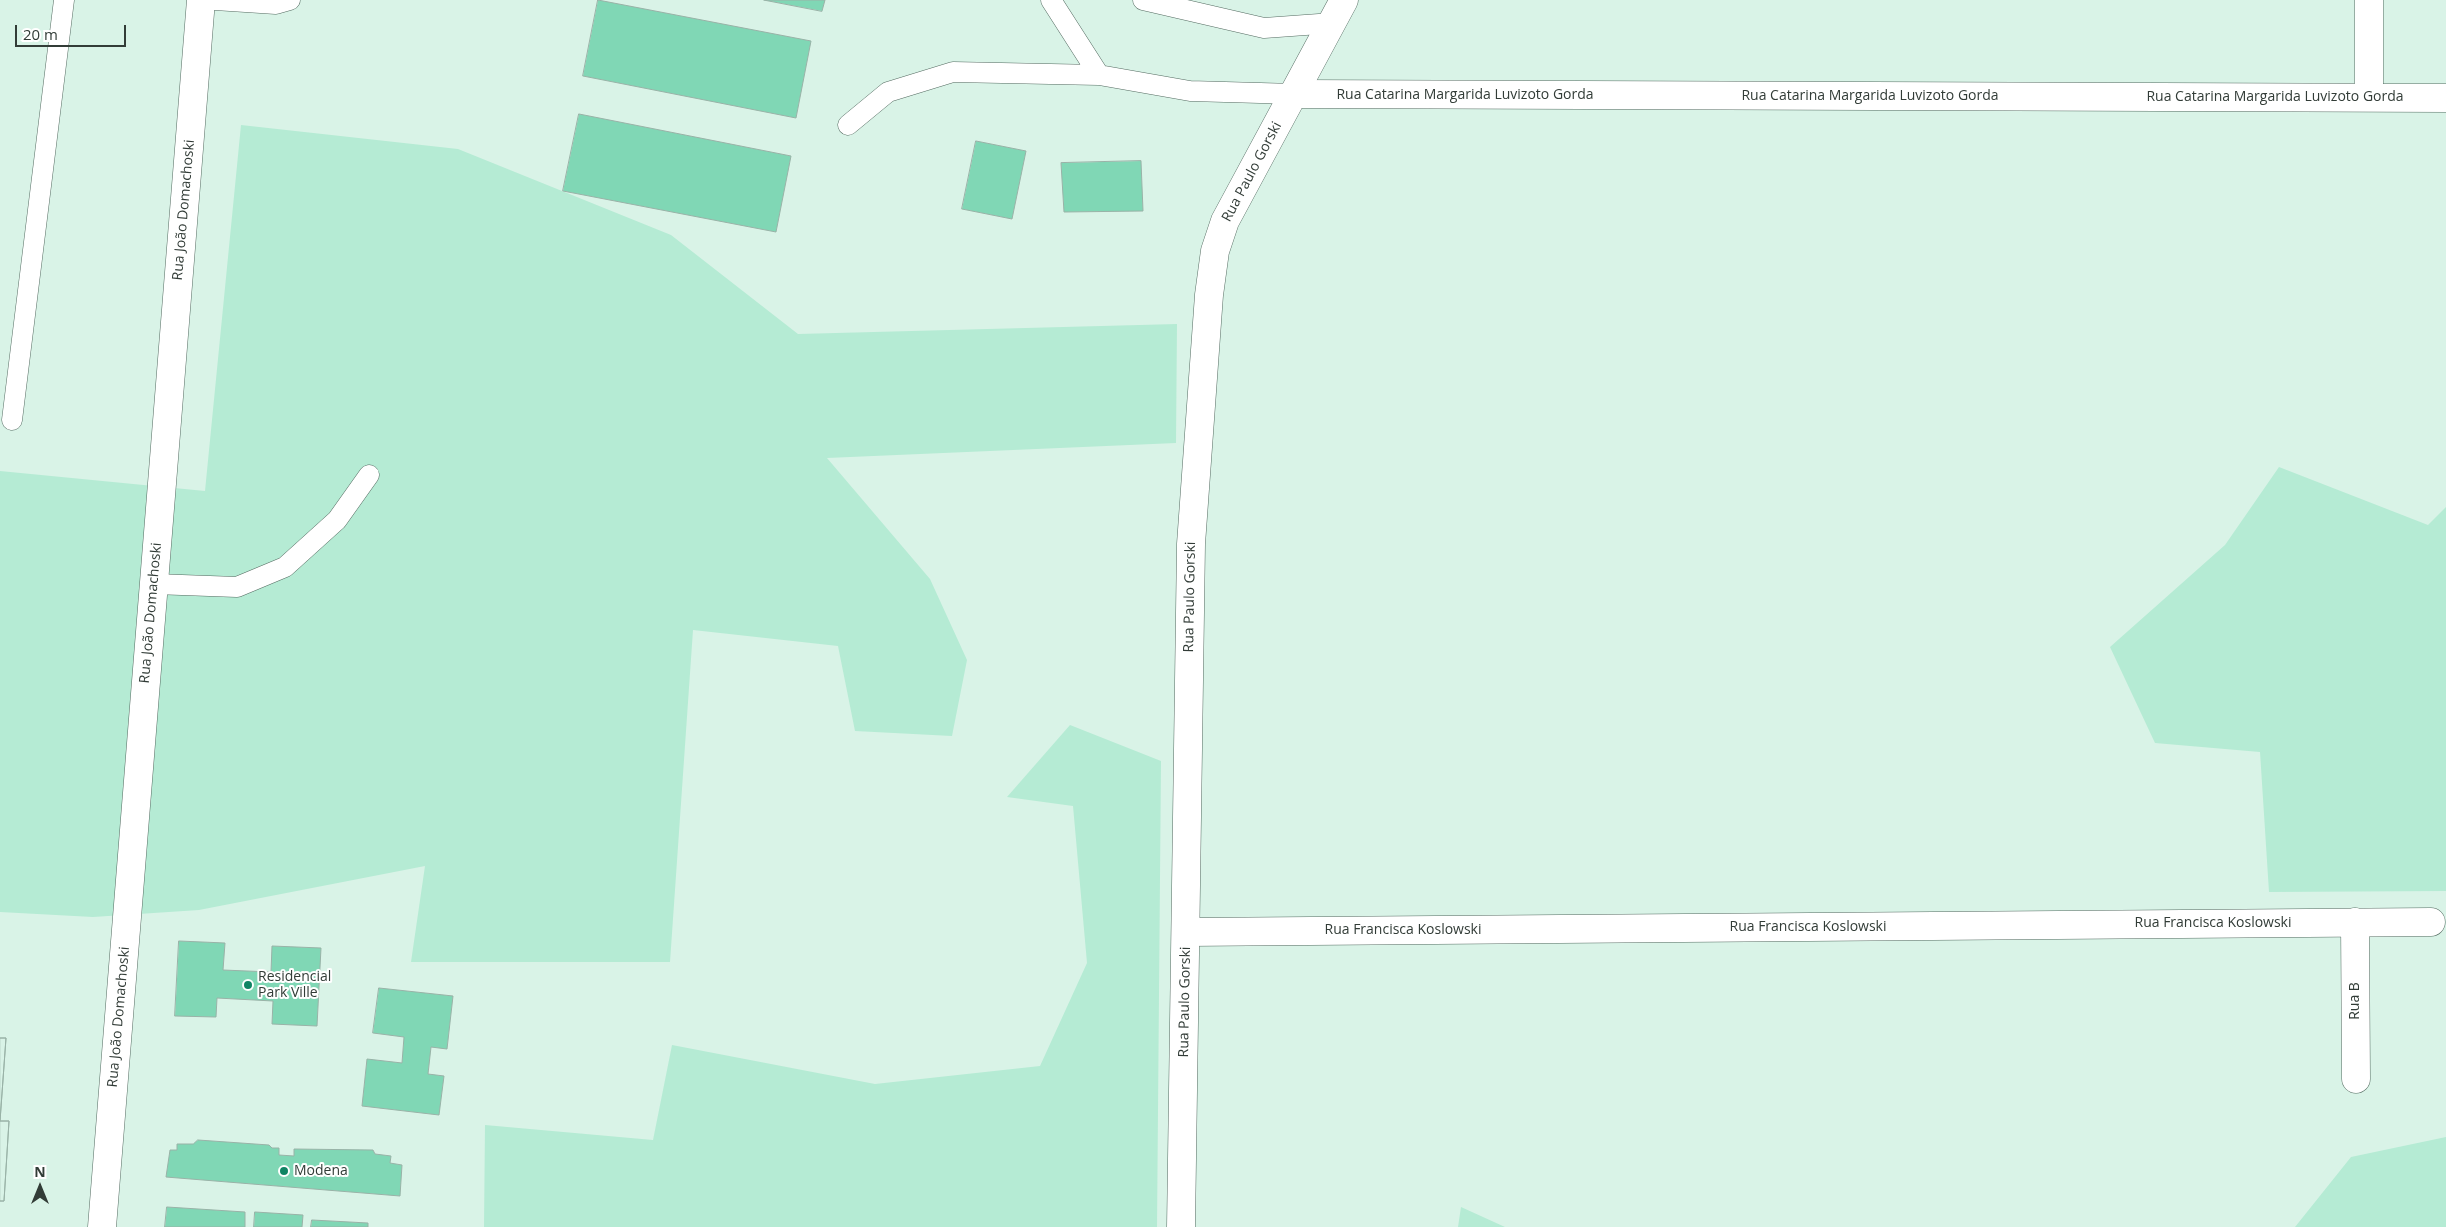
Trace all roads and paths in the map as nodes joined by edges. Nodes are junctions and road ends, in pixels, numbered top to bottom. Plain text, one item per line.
1 (64, 0) edge
2 (201, 0) edge
3 (215, 0) edge
4 (290, 0) edge
5 (1051, 0) edge
6 (1143, 0) edge
7 (2369, 0) edge
8 (1339, 11) edge
9 (1099, 75) junction
10 (1295, 94) junction
11 (2369, 98) junction
12 (2446, 98) edge
13 (848, 125) dead end
14 (12, 420) dead end
15 (369, 475) dead end
16 (154, 584) junction
17 (2355, 922) junction
18 (2431, 922) dead end
19 (1186, 932) junction
20 (2356, 1079) dead end
21 (102, 1227) edge
22 (1180, 1227) edge

1 - 14 lane
2 - 16 street, Rua João Domachoski
3 - 4 lane
5 - 9 lane
6 - 8 lane
7 - 11 street
8 - 10 street, Rua Paulo Gorski
9 - 10 lane
9 - 13 lane
10 - 11 street, Rua Catarina Margarida Luvizoto Gorda
10 - 19 street, Rua Paulo Gorski
11 - 12 street, Rua Catarina Margarida Luvizoto Gorda
15 - 16 lane
16 - 21 street, Rua João Domachoski
17 - 18 street, Rua Francisca Koslowski
17 - 19 street, Rua Francisca Koslowski
17 - 20 street, Rua B
19 - 22 street, Rua Paulo Gorski

